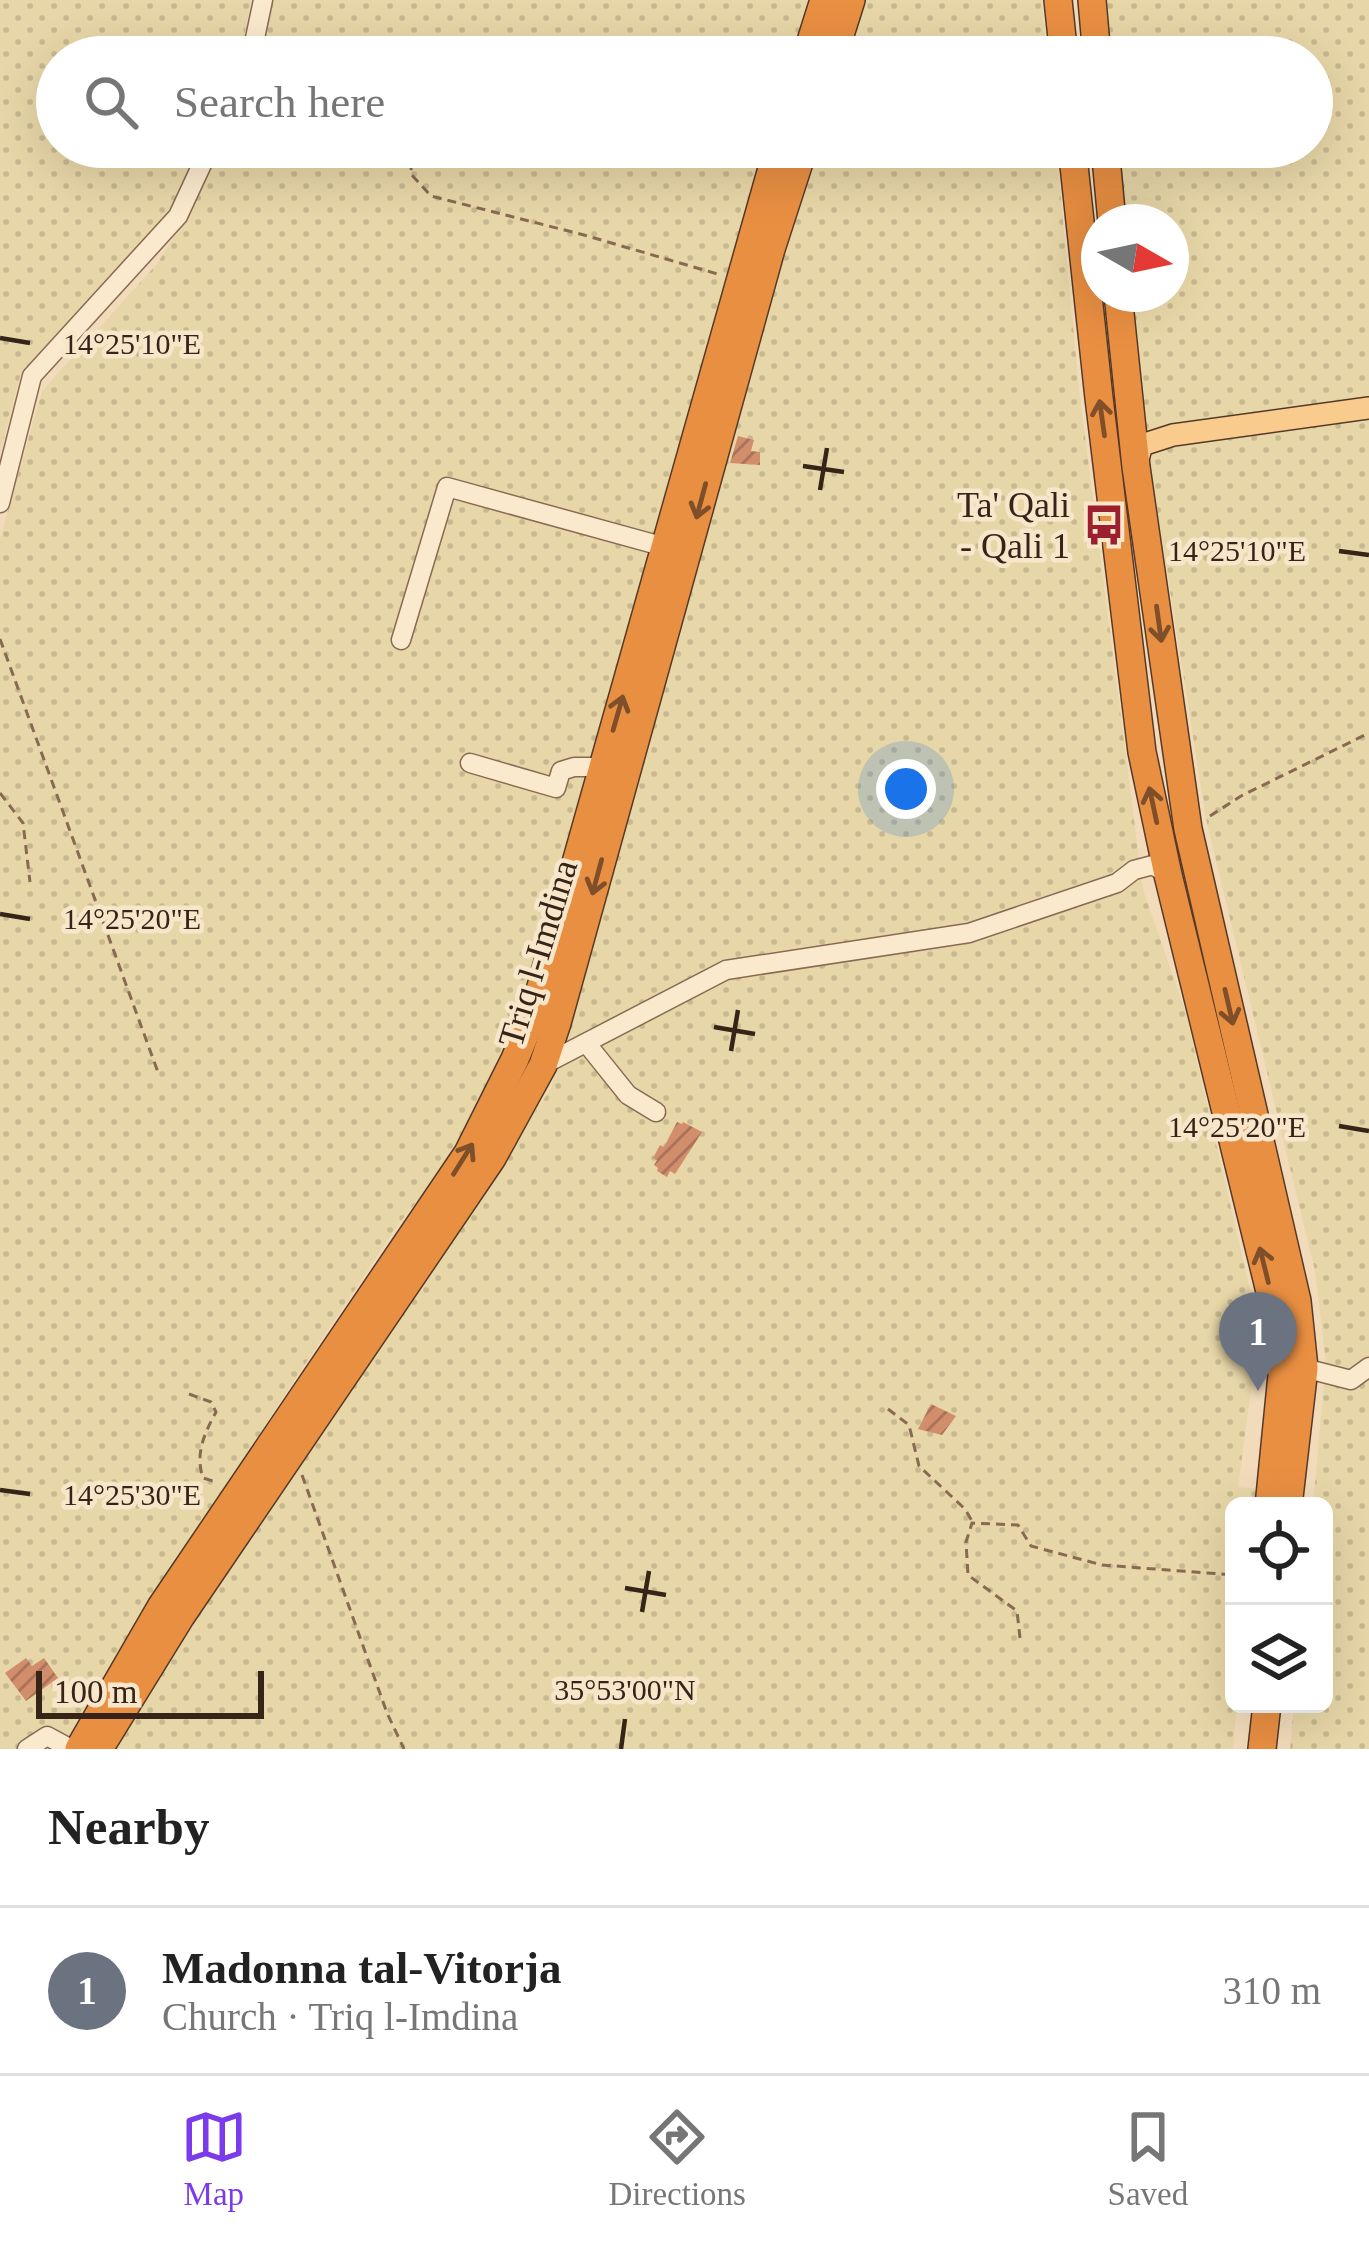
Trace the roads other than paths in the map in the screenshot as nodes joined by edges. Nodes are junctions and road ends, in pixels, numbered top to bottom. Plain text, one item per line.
1 (263, 0) edge
2 (824, 0) edge
3 (851, 0) edge
4 (1058, 0) edge
5 (1092, 0) edge
6 (255, 36) edge
7 (813, 36) edge
8 (840, 36) edge
9 (1062, 36) edge
10 (1095, 36) edge
11 (200, 168) edge
12 (772, 168) edge
13 (797, 168) edge
14 (1074, 168) edge
15 (1107, 168) edge
16 (1110, 204) edge
17 (1120, 312) edge
18 (1369, 408) edge
19 (1130, 414) junction
20 (1173, 435) junction
21 (1136, 467) junction
22 (0, 503) edge
23 (664, 548) junction
24 (401, 640) dead end
25 (470, 763) dead end
26 (603, 767) junction
27 (1168, 875) junction
28 (587, 1044) junction
29 (543, 1065) junction
30 (656, 1112) dead end
31 (1369, 1366) edge
32 (1304, 1368) junction
33 (1270, 1497) edge
34 (1289, 1497) edge
35 (1247, 1713) edge
36 (1266, 1713) edge
37 (27, 1749) edge
38 (75, 1749) edge
39 (99, 1749) edge
40 (1244, 1749) edge
41 (1262, 1749) edge

1 - 6 street
2 - 7 highway
3 - 8 highway
4 - 9 highway
5 - 10 highway
11 - 22 street
12 - 23 highway, Triq l-Imdina
13 -> 29 highway, Triq l-Imdina
27 -> 14 highway
15 - 16 highway
17 - 19 highway
18 - 20 main road
19 - 20 main road
19 - 21 highway
20 - 21 main road
21 -> 32 highway
23 - 24 street
26 -> 23 highway, Triq l-Imdina
25 - 26 street
38 -> 26 highway, Triq l-Imdina
27 - 28 street
33 -> 27 highway
28 - 29 street
28 - 30 street
29 - 39 highway, Triq l-Imdina
31 - 32 street
32 - 34 highway
35 - 40 highway
36 - 41 highway
37 - 38 street

